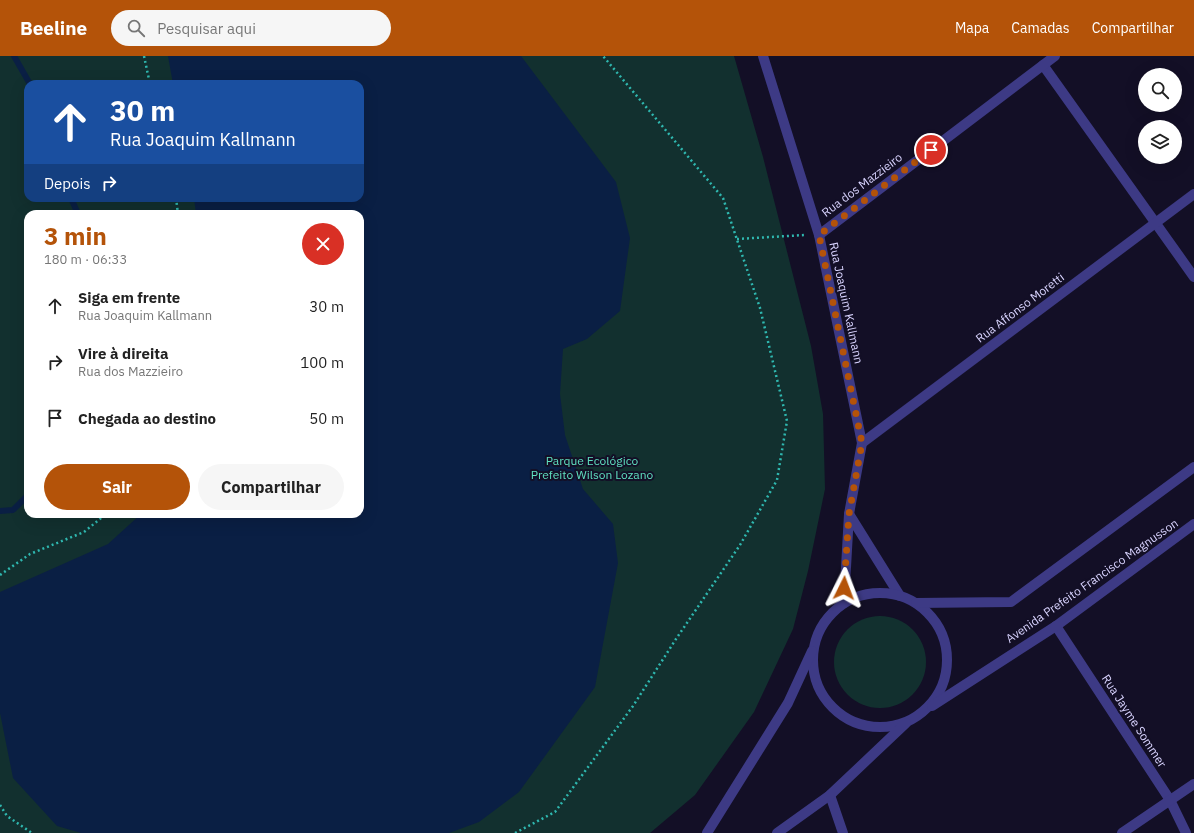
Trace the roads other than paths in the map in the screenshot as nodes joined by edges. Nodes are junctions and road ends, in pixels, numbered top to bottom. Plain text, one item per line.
1 (763, 56) edge
2 (1055, 56) edge
3 (1043, 65) junction
4 (1194, 194) edge
5 (1155, 222) junction
6 (819, 235) junction
7 (1194, 277) edge
8 (862, 443) junction
9 (1194, 467) edge
10 (849, 514) junction
11 (1194, 524) edge
12 (900, 596) junction
13 (844, 603) junction
14 (916, 603) junction
15 (1056, 626) junction
16 (815, 643) junction
17 (924, 711) junction
18 (907, 722) junction
19 (1194, 784) edge
20 (830, 795) junction
21 (1170, 800) junction
22 (708, 833) edge
23 (777, 833) edge
24 (843, 833) edge
25 (1122, 833) edge
26 (1186, 833) edge

1 - 6 street, Rua Joaquim Kallmann
2 - 3 street, Rua dos Mazzieiro
3 - 5 street
3 - 6 street, Rua dos Mazzieiro
4 - 5 street, Rua Affonso Moretti
5 - 7 street
5 - 8 street, Rua Affonso Moretti
6 - 8 street, Rua Joaquim Kallmann
8 - 10 street, Rua Joaquim Kallmann
9 - 14 street
10 - 12 street
10 - 13 street, Rua Joaquim Kallmann
11 - 15 street, Avenida Prefeito Francisco Magnusson
12 - 13 street
12 - 14 street
13 - 16 street
14 - 17 street
15 - 17 street, Avenida Prefeito Francisco Magnusson
15 - 21 street, Rua Jayme Sommer
16 - 18 street
16 - 22 street
17 - 18 street
18 - 20 street
19 - 21 street
20 - 23 street
20 - 24 street
21 - 25 street
21 - 26 street, Rua Jayme Sommer

